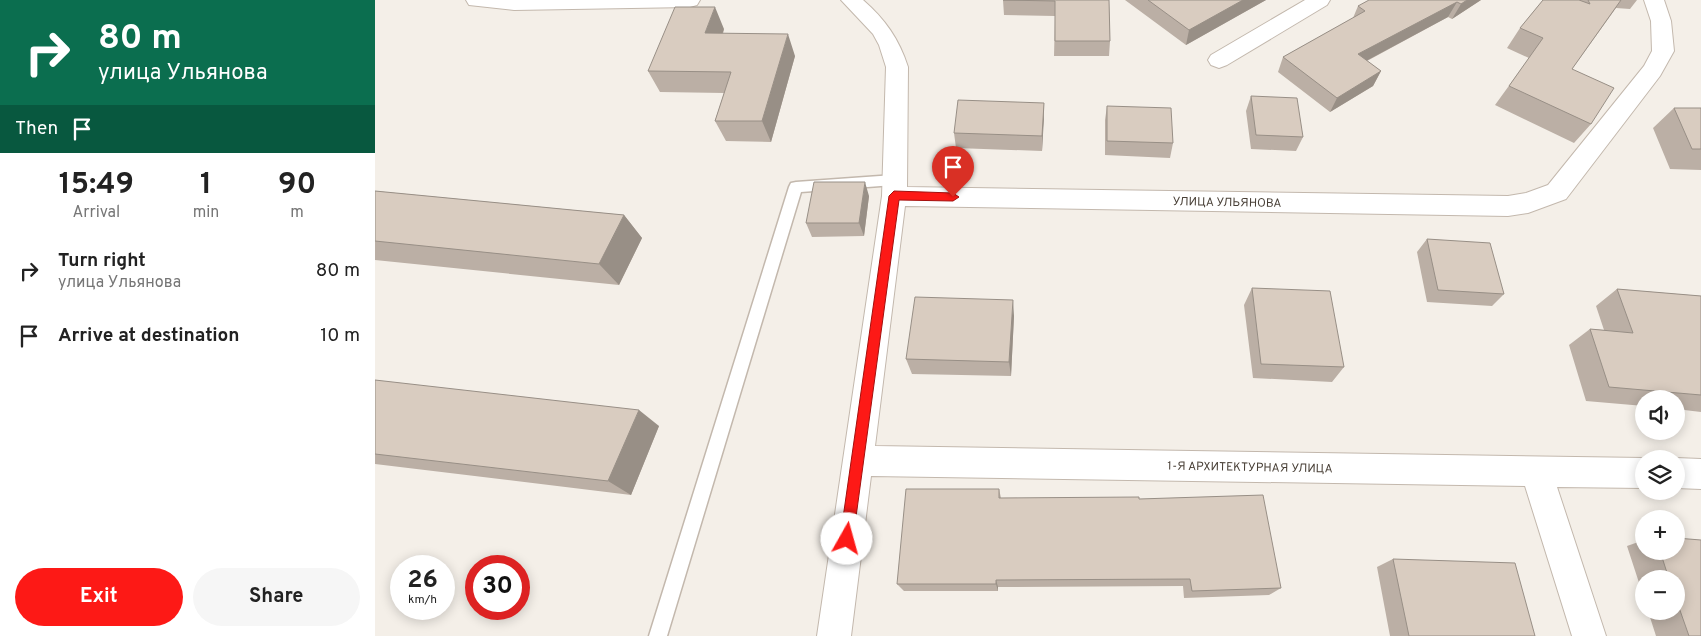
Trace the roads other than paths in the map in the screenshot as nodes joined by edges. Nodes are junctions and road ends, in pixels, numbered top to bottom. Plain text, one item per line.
1 (476, 0) edge
2 (690, 0) edge
3 (851, 0) edge
4 (1320, 0) edge
5 (1654, 0) edge
6 (1219, 60) dead end
7 (894, 188) junction
8 (857, 461) junction
9 (1536, 471) junction
10 (1635, 473) edge
11 (1685, 473) edge
12 (1701, 474) edge
13 (658, 636) edge
14 (834, 636) edge
15 (1589, 636) edge

1 - 2 street
3 - 7 street
4 - 6 street
5 - 7 street, УЛИЦА УЛЬЯНОВА
7 - 8 street
7 - 13 lane
8 - 9 street, 1-Я АРХИТЕКТУРНАЯ УЛИЦА
8 - 14 street
9 - 10 street, 1-Я АРХИТЕКТУРНАЯ УЛИЦА
9 - 15 street
11 - 12 street

